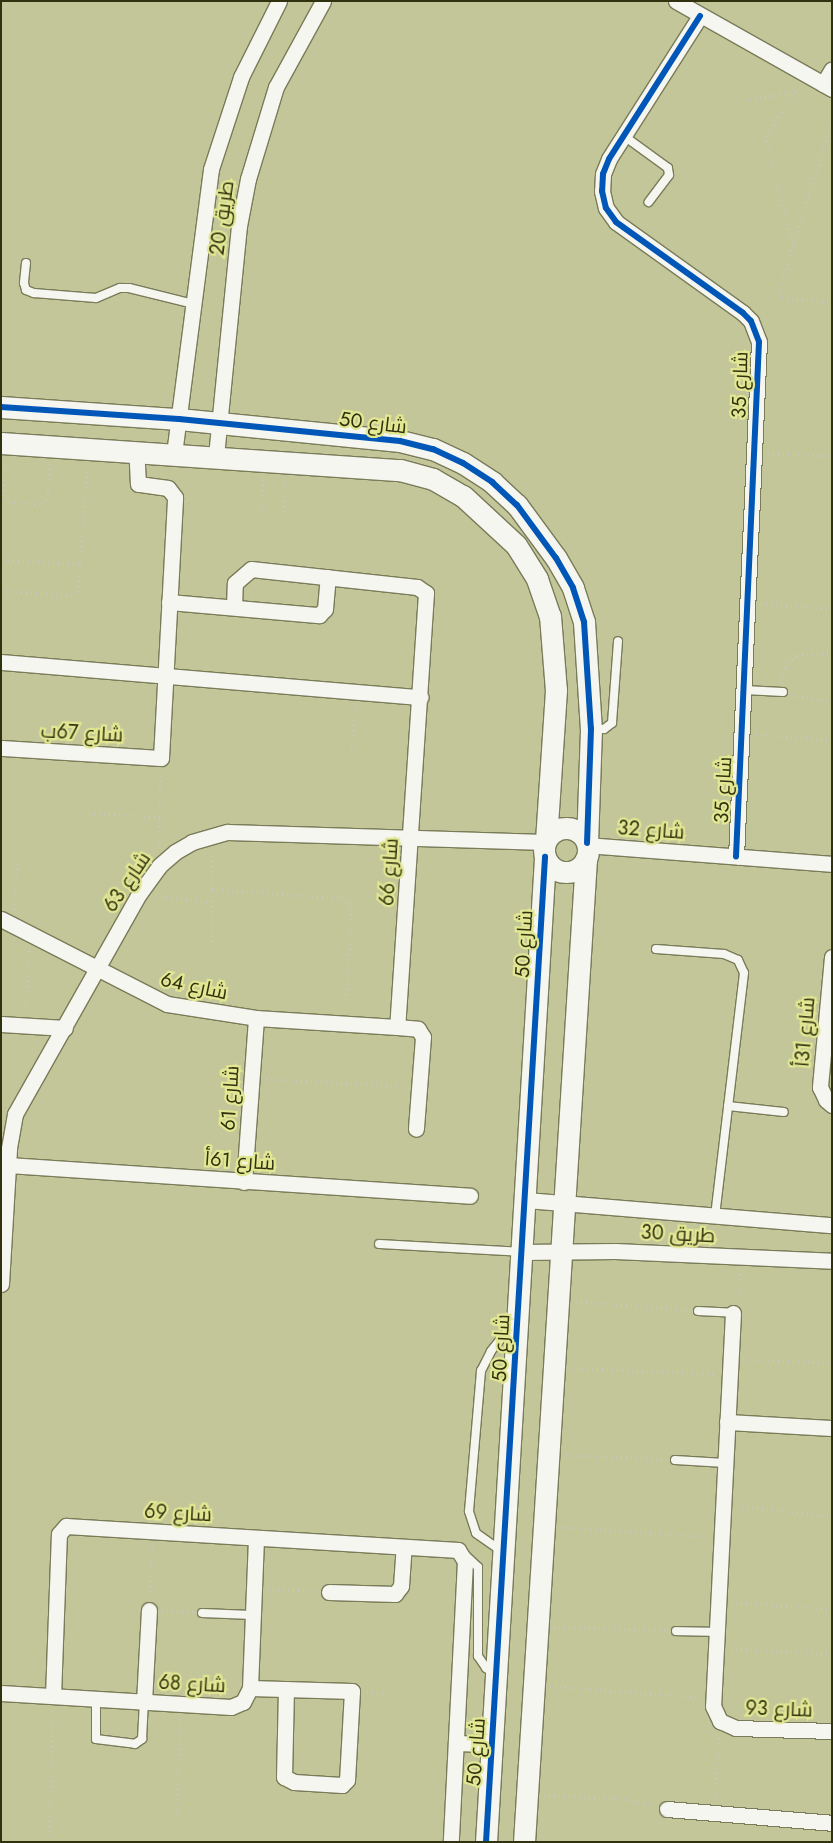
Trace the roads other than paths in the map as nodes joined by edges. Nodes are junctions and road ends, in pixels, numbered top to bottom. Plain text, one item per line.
1 (279, 1) edge
2 (323, 1) edge
3 (676, 1) edge
4 (700, 16) junction
5 (832, 69) edge
6 (827, 87) edge
7 (624, 136) junction
8 (649, 202) dead end
9 (26, 263) dead end
10 (193, 304) junction
11 (1, 407) edge
12 (180, 419) junction
13 (220, 423) junction
14 (4, 444) edge
15 (136, 452) junction
16 (174, 454) junction
17 (216, 456) junction
18 (328, 577) junction
19 (169, 602) junction
20 (234, 608) junction
21 (618, 641) dead end
22 (1, 662) edge
23 (165, 675) junction
24 (744, 690) junction
25 (783, 692) road end
26 (420, 697) junction
27 (591, 729) junction
28 (1, 748) edge
29 (412, 838) junction
30 (545, 846) junction
31 (587, 849) junction
32 (736, 856) junction
33 (832, 864) edge
34 (6, 922) edge
35 (656, 949) dead end
36 (832, 957) edge
37 (97, 970) junction
38 (256, 1018) junction
39 (1, 1024) edge
40 (397, 1027) junction
41 (65, 1028) junction
42 (828, 1030) edge
43 (832, 1105) edge
44 (728, 1106) junction
45 (784, 1112) dead end
46 (8, 1113) edge
47 (416, 1129) dead end
48 (8, 1165) junction
49 (244, 1182) junction
50 (4, 1183) edge
51 (470, 1196) dead end
52 (526, 1200) junction
53 (563, 1202) junction
54 (715, 1216) junction
55 (832, 1225) edge
56 (379, 1244) dead end
57 (522, 1252) junction
58 (560, 1254) junction
59 (832, 1261) edge
60 (1, 1284) edge
61 (698, 1311) road end
62 (733, 1314) joint
63 (519, 1317) junction
64 (727, 1422) junction
65 (832, 1428) edge
66 (675, 1460) road end
67 (725, 1463) junction
68 (256, 1538) junction
69 (404, 1547) junction
70 (461, 1552) junction
71 (505, 1553) junction
72 (328, 1592) road end
73 (148, 1610) road end
74 (202, 1613) road end
75 (252, 1615) junction
76 (676, 1631) road end
77 (716, 1632) junction
78 (498, 1674) junction
79 (250, 1688) junction
80 (286, 1689) junction
81 (1, 1694) edge
82 (53, 1696) junction
83 (96, 1699) junction
84 (144, 1702) junction
85 (832, 1731) edge
86 (456, 1743) junction
87 (494, 1744) junction
88 (667, 1809) road end
89 (832, 1823) edge
90 (451, 1842) edge
91 (486, 1842) edge
92 (524, 1842) edge

1 - 10 street, طريق 20
2 - 13 street, طريق 20
3 - 4 street
4 - 6 street
4 - 7 street, شارع 35
5 - 6 street
7 - 8 lane
7 - 24 street, شارع 35
9 - 10 lane
10 - 12 street, طريق 20
11 - 12 street, شارع 50
12 - 13 street, شارع 50
12 - 16 street, طريق 20
13 - 17 street, طريق 20
13 - 27 street, شارع 50
14 - 15 street, شارع 50
15 - 16 street, شارع 50
15 - 19 street
16 - 17 street, شارع 50
17 - 30 street, شارع 50
18 - 20 street
18 - 20 street
18 - 26 street, شارع 66
19 - 20 street
19 - 23 street
21 - 27 lane
22 - 23 street
23 - 26 street
23 - 28 street, شارع 67ب
24 - 25 lane
24 - 32 street, شارع 35
26 - 29 street, شارع 66
27 - 31 street, شارع 50
29 - 30 street, شارع 63
29 - 37 street, شارع 63
29 - 40 street, شارع 66
30 - 31 street
30 - 31 street
30 - 52 street, شارع 50
31 - 32 street, شارع 32
31 - 53 street, شارع 50
32 - 33 street, شارع 32
34 - 37 street, شارع 64
35 - 44 lane
36 - 42 street, شارع 31أ
37 - 38 street, شارع 64
37 - 41 street, شارع 63
38 - 40 street, شارع 64
38 - 49 street, شارع 61
39 - 41 street
40 - 47 street
41 - 46 street, شارع 63
42 - 43 street, شارع 31أ
44 - 45 lane
44 - 54 lane
46 - 48 street, شارع 63
48 - 49 street, شارع 61أ
48 - 50 street
49 - 51 street, شارع 61أ
50 - 60 street
52 - 53 street, طريق 30
52 - 57 street, شارع 50
53 - 54 street, طريق 30
53 - 58 street, شارع 50
54 - 55 street, طريق 30
56 - 57 lane
57 - 58 street, طريق 30
57 - 63 street, شارع 50
58 - 59 street, طريق 30
58 - 92 street, شارع 50
61 - 62 lane
62 - 64 street
63 - 71 street, شارع 50
63 - 71 lane
64 - 65 street
64 - 67 street
66 - 67 lane
67 - 77 street
68 - 69 street, شارع 69
68 - 75 street, شارع 68
68 - 82 street, شارع 69
69 - 70 street, شارع 69
69 - 72 street
70 - 78 lane
70 - 86 street
71 - 78 street, شارع 50
73 - 84 street
74 - 75 lane
75 - 79 street, شارع 68
76 - 77 lane
77 - 85 street, شارع 93
78 - 87 street, شارع 50
79 - 80 street
79 - 84 street, شارع 68
80 - 80 street
81 - 82 street, شارع 68
82 - 83 street, شارع 68
83 - 84 street, شارع 68
83 - 84 lane
86 - 87 street
86 - 90 street
87 - 91 street, شارع 50
88 - 89 street

